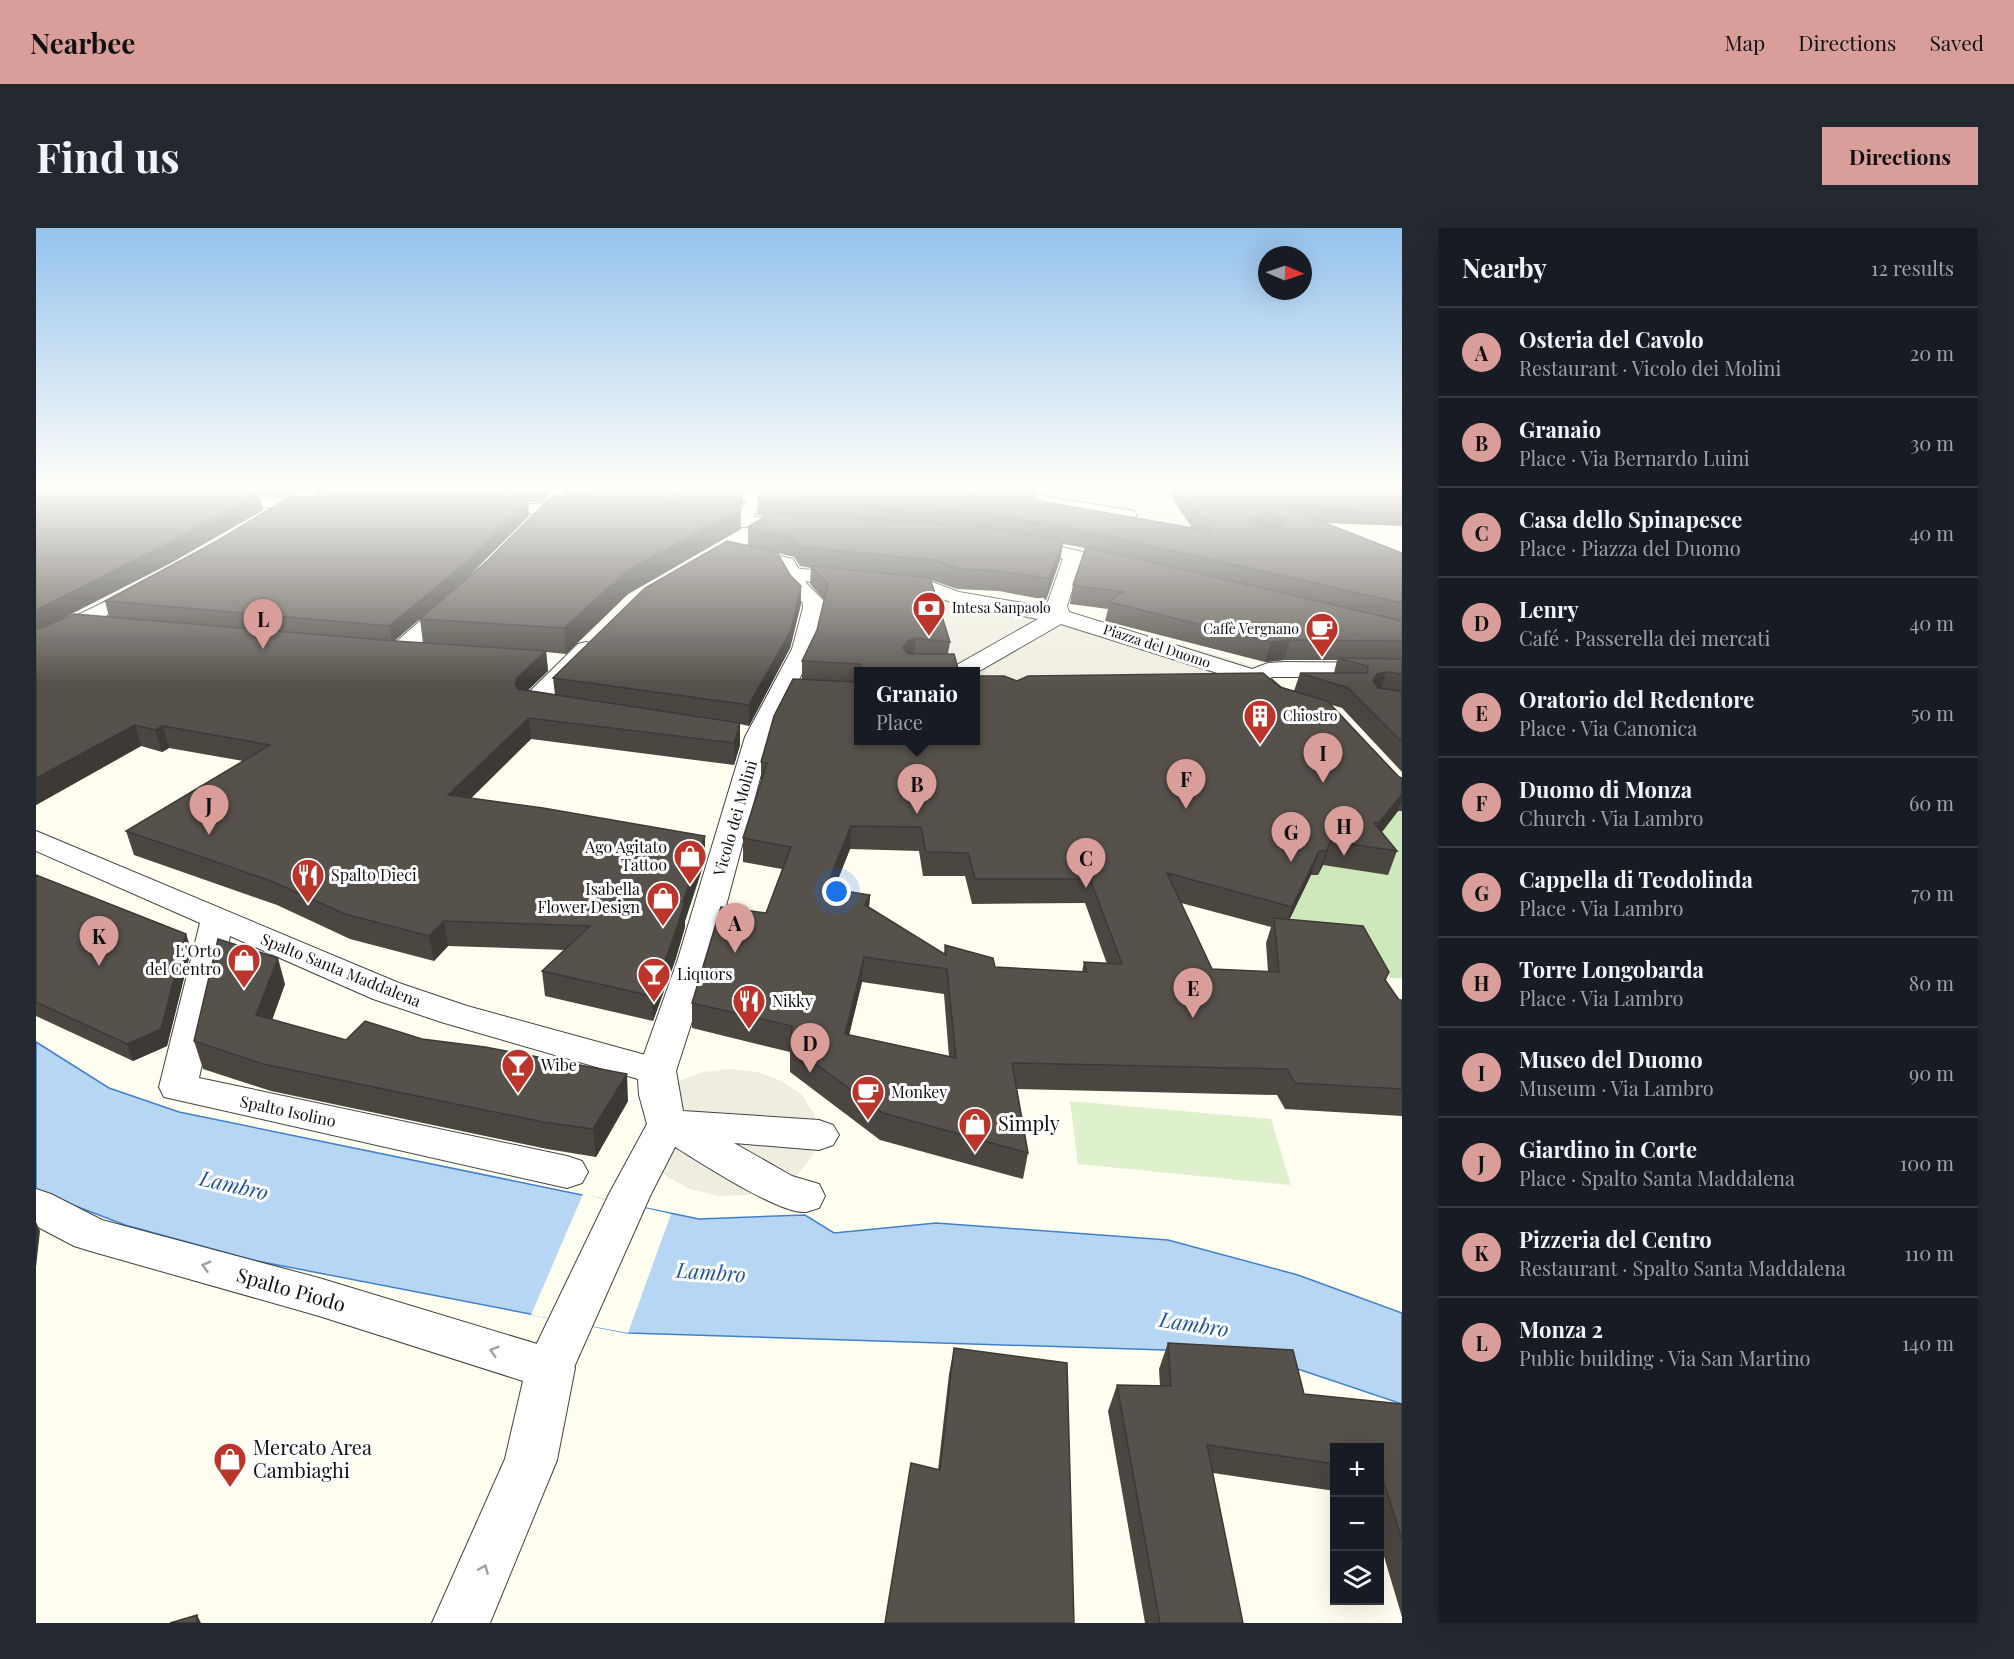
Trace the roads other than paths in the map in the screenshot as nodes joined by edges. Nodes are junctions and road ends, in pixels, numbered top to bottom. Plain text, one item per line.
1 (738, 554) edge
2 (1074, 554) joint
3 (1144, 572) edge
4 (793, 574) junction
5 (167, 576) edge
6 (469, 589) edge
7 (1057, 611) junction
8 (79, 624) junction
9 (114, 627) edge
10 (604, 632) edge
11 (36, 645) edge
12 (374, 650) edge
13 (398, 652) junction
14 (432, 654) edge
15 (973, 667) edge
16 (1402, 670) edge
17 (1265, 679) junction
18 (1303, 707) edge
19 (588, 712) edge
20 (36, 840) edge
21 (218, 918) junction
22 (657, 1071) junction
23 (667, 1124) junction
24 (819, 1134) dead end
25 (567, 1172) dead end
26 (790, 1191) dead end
27 (36, 1206) edge
28 (550, 1368) junction
29 (461, 1623) edge

1 - 4 street
2 - 3 street
2 - 7 street
4 - 7 street, Piazza del Duomo
4 - 22 street, Vicolo dei Molini
5 - 8 street
6 - 13 street
7 - 15 street
7 - 17 street, Piazza del Duomo
8 - 9 street
8 - 11 street
10 - 19 street
12 - 13 street
13 - 14 street
16 - 17 street
17 - 18 street
20 - 21 street, Spalto Santa Maddalena
21 - 22 street, Spalto Santa Maddalena
21 - 25 street, Spalto Isolino
22 - 23 street
23 - 24 street
23 - 26 street
23 - 28 street
28 -> 27 street, Spalto Piodo
29 -> 28 street

